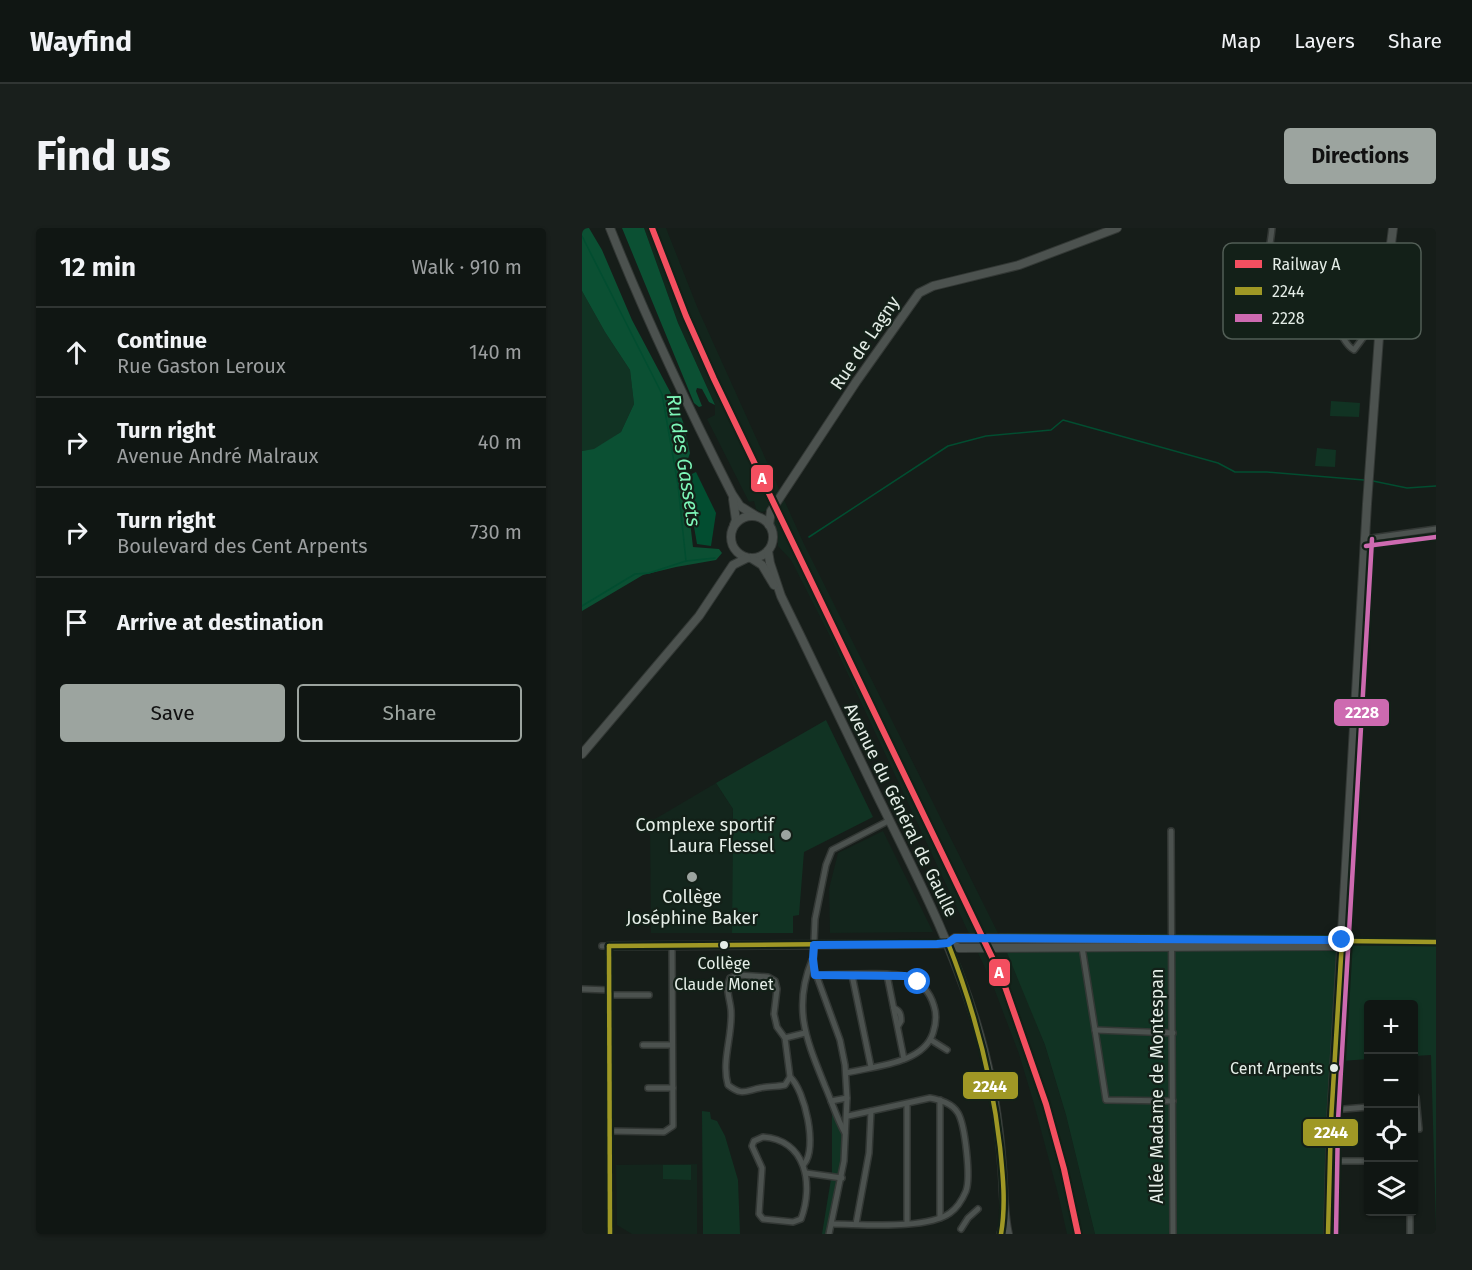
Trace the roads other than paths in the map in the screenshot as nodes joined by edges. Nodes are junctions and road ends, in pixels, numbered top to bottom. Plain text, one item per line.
1 (610, 228) edge
2 (1117, 228) edge
3 (1272, 228) edge
4 (1394, 228) edge
5 (1271, 243) edge
6 (1391, 243) edge
7 (1344, 339) edge
8 (1363, 339) edge
9 (1376, 339) edge
10 (732, 494) junction
11 (771, 511) junction
12 (757, 516) junction
13 (734, 525) junction
14 (769, 525) junction
15 (1436, 529) edge
16 (1365, 538) junction
17 (735, 549) junction
18 (768, 551) junction
19 (749, 558) junction
20 (733, 565) junction
21 (781, 596) junction
22 (582, 754) edge
23 (890, 820) junction
24 (1171, 831) dead end
25 (1342, 940) junction
26 (1436, 942) edge
27 (948, 943) junction
28 (1172, 943) junction
29 (814, 945) junction
30 (606, 946) joint
31 (1082, 946) junction
32 (672, 947) junction
33 (813, 959) junction
34 (852, 975) junction
35 (887, 975) junction
36 (817, 978) junction
37 (805, 981) junction
38 (582, 989) edge
39 (609, 992) junction
40 (649, 995) dead end
41 (1095, 1030) junction
42 (805, 1032) junction
43 (1173, 1034) junction
44 (784, 1038) junction
45 (931, 1040) junction
46 (643, 1045) dead end
47 (672, 1045) junction
48 (946, 1050) dead end
49 (904, 1059) junction
50 (871, 1067) junction
51 (846, 1073) junction
52 (790, 1077) junction
53 (648, 1088) dead end
54 (673, 1088) junction
55 (848, 1098) junction
56 (940, 1100) junction
57 (831, 1101) junction
58 (1173, 1101) junction
59 (907, 1104) junction
60 (1364, 1107) edge
61 (1332, 1110) junction
62 (871, 1111) junction
63 (848, 1116) junction
64 (610, 1131) junction
65 (846, 1135) junction
66 (1330, 1161) junction
67 (1364, 1161) edge
68 (804, 1164) junction
69 (806, 1173) junction
70 (842, 1179) junction
71 (956, 1208) junction
72 (978, 1209) dead end
73 (1410, 1216) edge
74 (940, 1218) junction
75 (968, 1218) junction
76 (1005, 1219) junction
77 (907, 1223) junction
78 (832, 1224) junction
79 (856, 1224) junction
80 (961, 1229) dead end
81 (610, 1234) edge
82 (829, 1234) edge
83 (1001, 1234) edge
84 (1008, 1234) edge
85 (1173, 1234) edge
86 (1328, 1234) edge
87 (1410, 1234) edge

1 - 10 main road
2 - 11 main road, Rue de Lagny
3 - 5 street
4 - 6 main road
7 - 8 street
9 - 16 main road
10 - 12 main road
10 - 13 main road
11 - 12 main road
11 - 14 main road
12 - 13 main road
12 - 14 main road
13 - 17 main road
14 - 18 main road
15 - 16 street
16 - 25 main road
17 - 19 main road
17 - 20 main road
18 - 19 main road
18 - 21 main road, Avenue du Général de Gaulle
19 - 20 main road
19 - 21 main road, Avenue du Général de Gaulle
20 - 22 main road
21 - 23 main road, Avenue du Général de Gaulle
23 - 27 main road, Avenue du Général de Gaulle
23 - 29 street
24 - 28 street, Allée Madame de Montespan
25 - 26 street
25 - 28 main road
25 - 61 main road
27 - 28 main road
27 - 29 main road
27 - 31 main road
27 - 76 main road, Avenue du Général de Gaulle
28 - 31 main road
28 - 43 street, Allée Madame de Montespan
29 - 32 main road
29 - 33 street
30 - 32 main road
30 - 39 street
31 - 41 street
32 - 47 street
33 - 36 street
33 - 37 street
34 - 35 street
34 - 36 street
34 - 50 street
35 - 45 street
35 - 49 street
36 - 37 street
36 - 51 street
37 - 42 street
38 - 39 street
39 - 40 street
39 - 64 street
41 - 43 street
41 - 58 street
42 - 44 street
42 - 57 street
43 - 58 street, Allée Madame de Montespan
44 - 52 street
44 - 52 street
45 - 48 street
45 - 49 street
46 - 47 street
47 - 54 street
49 - 50 street
50 - 51 street
51 - 55 street
52 - 68 street
53 - 54 street
54 - 64 street
55 - 57 street
55 - 63 street
56 - 59 street
56 - 71 street
56 - 74 street
57 - 65 street
58 - 85 street, Allée Madame de Montespan
59 - 62 street
59 - 77 street
60 - 61 street
61 - 66 main road
62 - 63 street
62 - 79 street
63 - 65 street
64 - 81 street
65 - 70 street
66 - 67 street
66 - 86 main road
68 - 69 street
68 - 69 street
69 - 70 street
70 - 78 street
71 - 74 street
71 - 75 street
72 - 75 street
73 - 87 street
74 - 77 street
75 - 80 street
76 - 83 main road, Avenue du Général de Gaulle
76 - 84 main road, Avenue du Général de Gaulle
77 - 79 street
78 - 79 street
78 - 82 street

